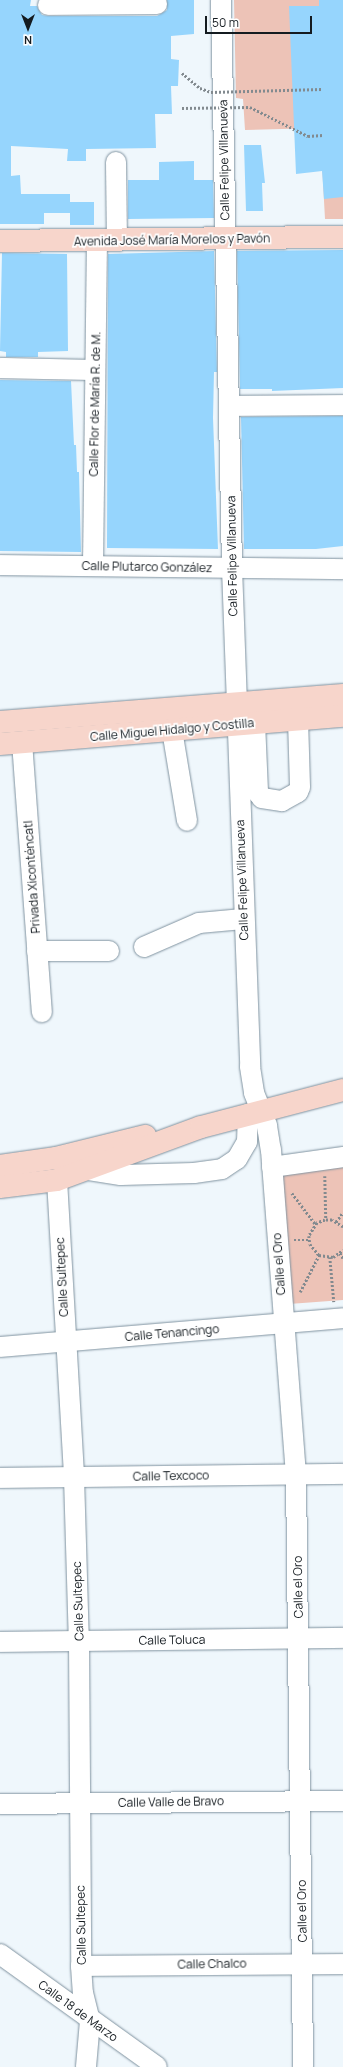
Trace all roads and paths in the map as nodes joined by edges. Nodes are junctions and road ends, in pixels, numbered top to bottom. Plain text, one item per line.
1 (221, 0) edge
2 (90, 2) edge
3 (157, 4) dead end
4 (48, 5) dead end
5 (182, 74) dead end
6 (322, 89) dead end
7 (182, 108) dead end
8 (323, 135) dead end
9 (116, 162) dead end
10 (343, 237) edge
11 (225, 240) junction
12 (0, 241) edge
13 (107, 241) junction
14 (0, 368) edge
15 (95, 370) junction
16 (343, 405) edge
17 (229, 406) junction
18 (0, 565) edge
19 (93, 566) junction
20 (232, 568) junction
21 (343, 570) edge
22 (343, 695) edge
23 (236, 702) junction
24 (343, 716) edge
25 (298, 720) junction
26 (0, 722) edge
27 (246, 724) junction
28 (172, 730) junction
29 (22, 742) junction
30 (0, 744) edge
31 (187, 821) dead end
32 (243, 919) junction
33 (144, 947) dead end
34 (109, 951) dead end
35 (37, 952) junction
36 (42, 1012) dead end
37 (343, 1090) edge
38 (254, 1112) junction
39 (201, 1127) junction
40 (334, 1158) edge
41 (0, 1166) edge
42 (272, 1167) junction
43 (89, 1170) junction
44 (57, 1180) junction
45 (0, 1187) edge
46 (289, 1190) dead end
47 (343, 1212) edge
48 (326, 1220) junction
49 (336, 1222) junction
50 (316, 1225) junction
51 (343, 1227) edge
52 (343, 1250) edge
53 (340, 1254) junction
54 (319, 1255) junction
55 (330, 1257) junction
56 (343, 1258) edge
57 (298, 1296) dead end
58 (339, 1319) edge
59 (283, 1323) junction
60 (66, 1342) junction
61 (0, 1347) edge
62 (296, 1474) junction
63 (343, 1474) edge
64 (74, 1477) junction
65 (0, 1478) edge
66 (299, 1638) junction
67 (343, 1638) edge
68 (79, 1641) junction
69 (0, 1642) edge
70 (300, 1801) junction
71 (343, 1801) edge
72 (80, 1803) junction
73 (0, 1804) edge
74 (0, 1954) edge
75 (303, 1964) junction
76 (343, 1964) edge
77 (81, 1966) junction
78 (90, 2022) junction
79 (86, 2067) edge
80 (157, 2067) edge
81 (303, 2067) edge

1 - 11 street, Calle Felipe Villanueva
2 - 3 street
2 - 4 street
5 - 6 path, bridge
7 - 8 path, bridge
9 - 13 street, Calle Flor de María R. de M.
10 - 11 main road, Avenida José María Morelos y Pavón
11 - 13 main road, Avenida José María Morelos y Pavón
11 - 17 street, Calle Felipe Villanueva
12 - 13 main road, Avenida José María Morelos y Pavón
13 - 15 street, Calle Flor de María R. de M.
14 - 15 street
15 - 19 street, Calle Flor de María R. de M.
16 - 17 street
17 - 20 street, Calle Felipe Villanueva
18 - 19 street, Calle Plutarco González
19 - 20 street, Calle Plutarco González
20 - 21 street, Calle Plutarco González
20 - 23 street, Calle Felipe Villanueva
22 - 23 main road, Calle Miguel Hidalgo y Costilla
23 - 26 main road, Calle Miguel Hidalgo y Costilla
23 - 27 street, Calle Felipe Villanueva
24 - 25 main road, Calle Miguel Hidalgo y Costilla
25 - 27 main road, Calle Miguel Hidalgo y Costilla
25 - 27 street
27 - 28 main road, Calle Miguel Hidalgo y Costilla
27 - 32 street, Calle Felipe Villanueva
28 - 29 main road, Calle Miguel Hidalgo y Costilla
28 - 31 street
29 - 30 main road, Calle Miguel Hidalgo y Costilla
29 - 35 street, Privada Xiconténcatl
32 - 33 street
32 - 38 street, Calle Felipe Villanueva
34 - 35 street
35 - 36 street, Privada Xiconténcatl
37 - 38 main road
38 - 39 main road
38 - 42 street, Calle el Oro
38 - 43 street
39 - 41 main road
39 - 43 main road
40 - 42 street
40 - 48 path
42 - 59 street, Calle el Oro
43 - 44 main road
44 - 45 main road
44 - 60 street, Calle Sultepec
46 - 50 path
47 - 49 path
48 - 49 path
48 - 50 path
49 - 51 path
50 - 54 path
52 - 53 path
53 - 55 path
53 - 56 path
54 - 55 path
54 - 57 path
55 - 58 path
58 - 59 street, Calle Tenancingo
59 - 60 street, Calle Tenancingo
59 - 62 street, Calle el Oro
60 - 61 street, Calle Tenancingo
60 - 64 street, Calle Sultepec
62 - 63 street, Calle Texcoco
62 - 64 street, Calle Texcoco
62 - 66 street, Calle el Oro
64 - 65 street, Calle Texcoco
64 - 68 street, Calle Sultepec
66 - 67 street, Calle Toluca
66 - 68 street, Calle Toluca
66 - 70 street, Calle el Oro
68 - 69 street, Calle Toluca
68 - 72 street, Calle Sultepec
70 - 71 street, Calle Valle de Bravo
70 - 72 street, Calle Valle de Bravo
70 - 75 street, Calle el Oro
72 - 73 street, Calle Valle de Bravo
72 - 77 street, Calle Sultepec
74 - 78 street, Calle 18 de Marzo
75 - 76 street, Calle Chalco
75 - 77 street, Calle Chalco
75 - 81 street, Calle el Oro
77 - 78 street, Calle Sultepec
78 - 79 street, Calle Sultepec
78 - 80 street, Calle 18 de Marzo

